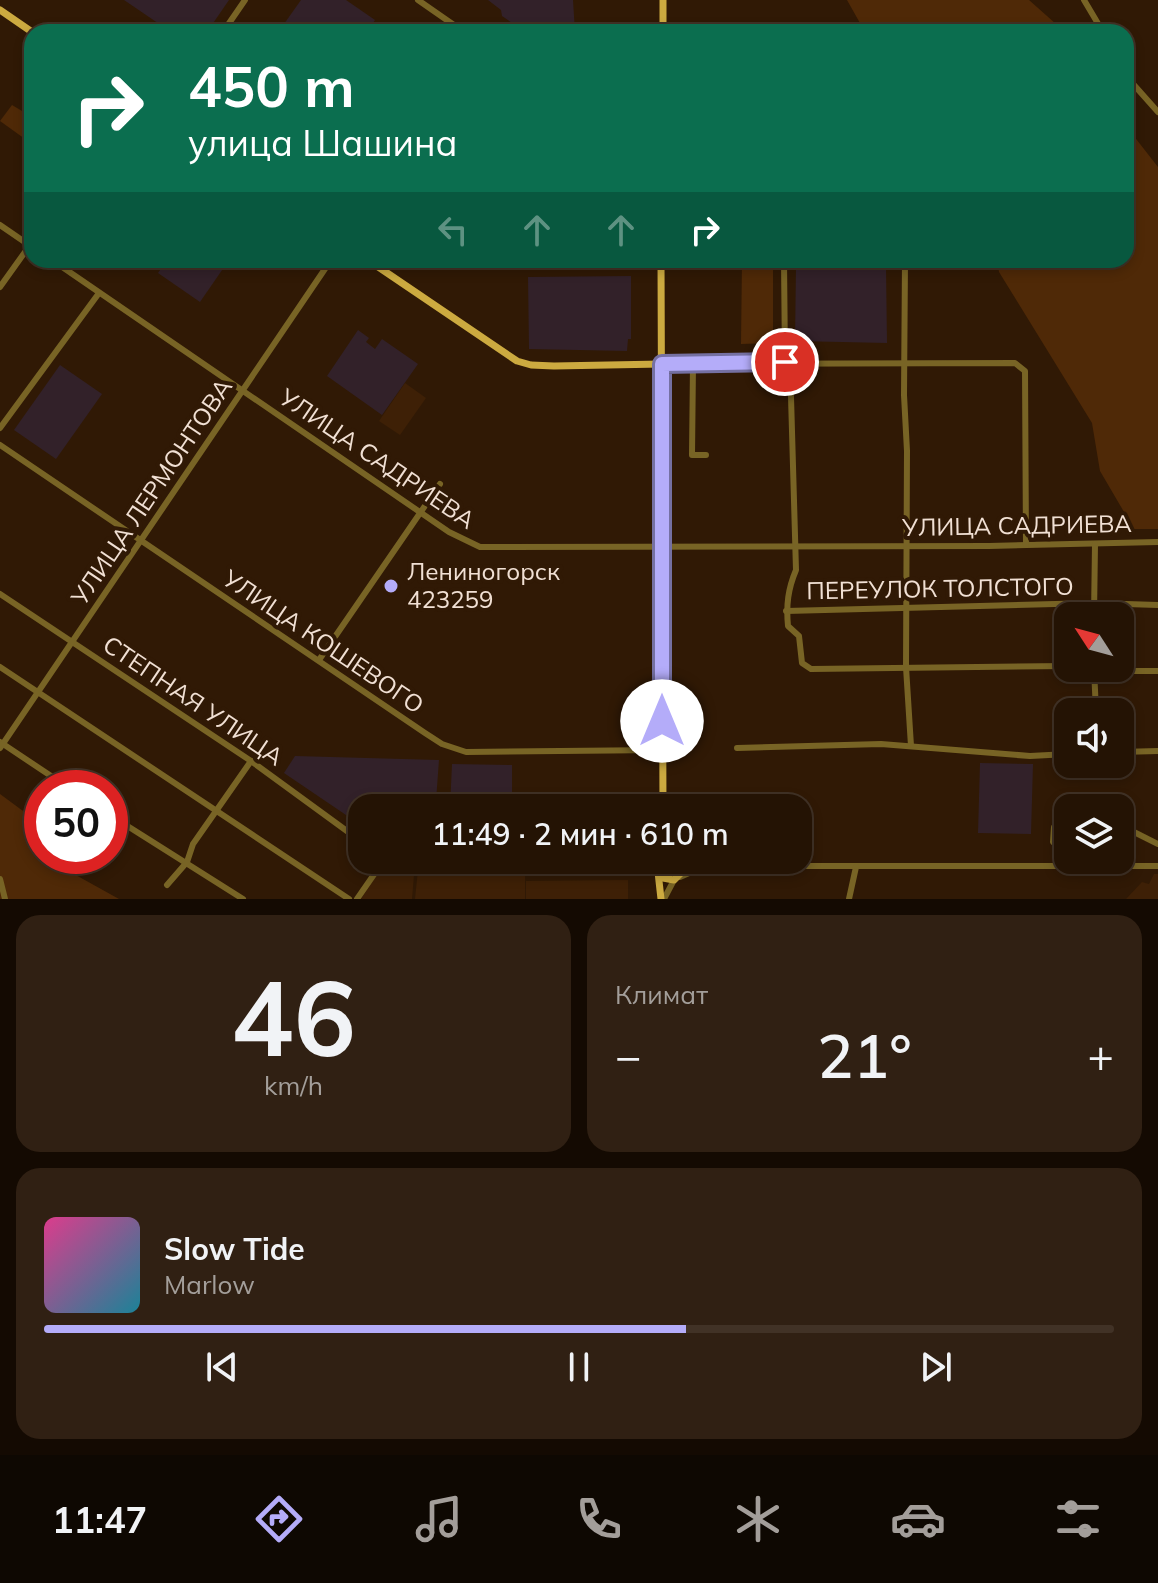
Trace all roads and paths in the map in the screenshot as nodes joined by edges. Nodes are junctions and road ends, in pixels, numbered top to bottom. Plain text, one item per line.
1 (245, 0) edge
2 (418, 0) edge
3 (663, 0) edge
4 (1084, 0) edge
5 (0, 10) edge
6 (228, 24) edge
7 (452, 24) edge
8 (663, 24) edge
9 (1098, 24) edge
10 (24, 26) edge
11 (1134, 85) edge
12 (1158, 112) edge
13 (0, 225) edge
14 (24, 241) edge
15 (24, 255) edge
16 (64, 268) edge
17 (326, 268) edge
18 (380, 268) edge
19 (661, 268) edge
20 (784, 268) edge
21 (905, 268) edge
22 (0, 287) edge
23 (99, 293) junction
24 (787, 362) junction
25 (662, 364) junction
26 (693, 364) junction
27 (904, 364) junction
28 (243, 390) junction
29 (0, 428) edge
30 (0, 445) edge
31 (706, 455) dead end
32 (440, 484) dead end
33 (422, 512) junction
34 (141, 541) junction
35 (1158, 542) edge
36 (1095, 544) junction
37 (1026, 545) junction
38 (663, 546) junction
39 (794, 546) junction
40 (908, 546) junction
41 (0, 594) edge
42 (1094, 602) edge
43 (1054, 604) edge
44 (1134, 604) edge
45 (1158, 605) edge
46 (906, 608) junction
47 (786, 611) junction
48 (72, 641) junction
49 (319, 660) junction
50 (1054, 666) edge
51 (0, 667) edge
52 (906, 667) junction
53 (1134, 670) edge
54 (1158, 671) edge
55 (39, 691) junction
56 (1, 745) edge
57 (911, 746) junction
58 (737, 748) dead end
59 (662, 750) junction
60 (1158, 751) edge
61 (1134, 752) edge
62 (1054, 755) edge
63 (251, 761) junction
64 (41, 770) edge
65 (663, 794) edge
66 (218, 810) junction
67 (128, 826) edge
68 (348, 832) edge
69 (1134, 832) edge
70 (1158, 844) edge
71 (187, 862) junction
72 (1054, 862) edge
73 (1134, 865) edge
74 (1158, 866) edge
75 (812, 867) edge
76 (856, 867) junction
77 (374, 874) edge
78 (660, 874) edge
79 (662, 874) edge
80 (679, 874) edge
81 (688, 874) edge
82 (0, 879) edge
83 (676, 879) junction
84 (167, 885) dead end
85 (5, 899) edge
86 (243, 899) edge
87 (349, 899) edge
88 (357, 899) edge
89 (663, 899) edge
90 (849, 899) edge

1 - 6 street
2 - 7 street
3 - 8 main road
4 - 9 street
5 - 10 main road
11 - 12 street
13 - 14 street
15 - 22 street
16 - 23 street, УЛИЦА САДРИЕВА
17 - 28 street, УЛИЦА ЛЕРМОНТОВА
18 - 25 main road
19 - 25 main road
20 - 24 street
21 - 27 street
23 - 28 street, УЛИЦА САДРИЕВА
23 - 29 street
24 - 26 street
24 - 27 street
24 - 39 street
25 - 26 street
25 - 38 main road
26 - 31 street
27 - 37 street
27 - 40 street
28 - 33 street, УЛИЦА САДРИЕВА
28 - 34 street, УЛИЦА ЛЕРМОНТОВА
30 - 34 street, УЛИЦА КОШЕВОГО
32 - 33 street
33 - 38 street, УЛИЦА САДРИЕВА
33 - 49 street
34 - 48 street, УЛИЦА ЛЕРМОНТОВА
34 - 49 street, УЛИЦА КОШЕВОГО
35 - 36 street, УЛИЦА САДРИЕВА
36 - 37 street, УЛИЦА САДРИЕВА
36 - 42 street
37 - 40 street, УЛИЦА САДРИЕВА
38 - 39 street, УЛИЦА САДРИЕВА
38 - 59 main road
39 - 40 street, УЛИЦА САДРИЕВА
39 - 47 street
40 - 46 street
41 - 48 street, СТЕПНАЯ УЛИЦА
43 - 46 street, ПЕРЕУЛОК ТОЛСТОГО
44 - 45 street, ПЕРЕУЛОК ТОЛСТОГО
46 - 47 street, ПЕРЕУЛОК ТОЛСТОГО
46 - 52 street
47 - 52 street
48 - 55 street, УЛИЦА ЛЕРМОНТОВА
48 - 63 street, СТЕПНАЯ УЛИЦА
49 - 59 street, УЛИЦА КОШЕВОГО
50 - 52 street
51 - 55 street
52 - 57 street
53 - 54 street
55 - 56 street, УЛИЦА ЛЕРМОНТОВА
55 - 66 street
56 - 64 street
57 - 58 street
57 - 62 street
59 - 65 main road
60 - 61 street
63 - 66 street
63 - 68 street, СТЕПНАЯ УЛИЦА
66 - 71 street
66 - 87 street
67 - 71 street
69 - 70 street
71 - 84 street
71 - 86 street
72 - 76 street
73 - 74 street
75 - 76 street
76 - 90 street
77 - 88 street
78 - 89 main road
79 - 83 main road
80 - 83 main road
81 - 83 street
82 - 85 street
83 - 89 street

